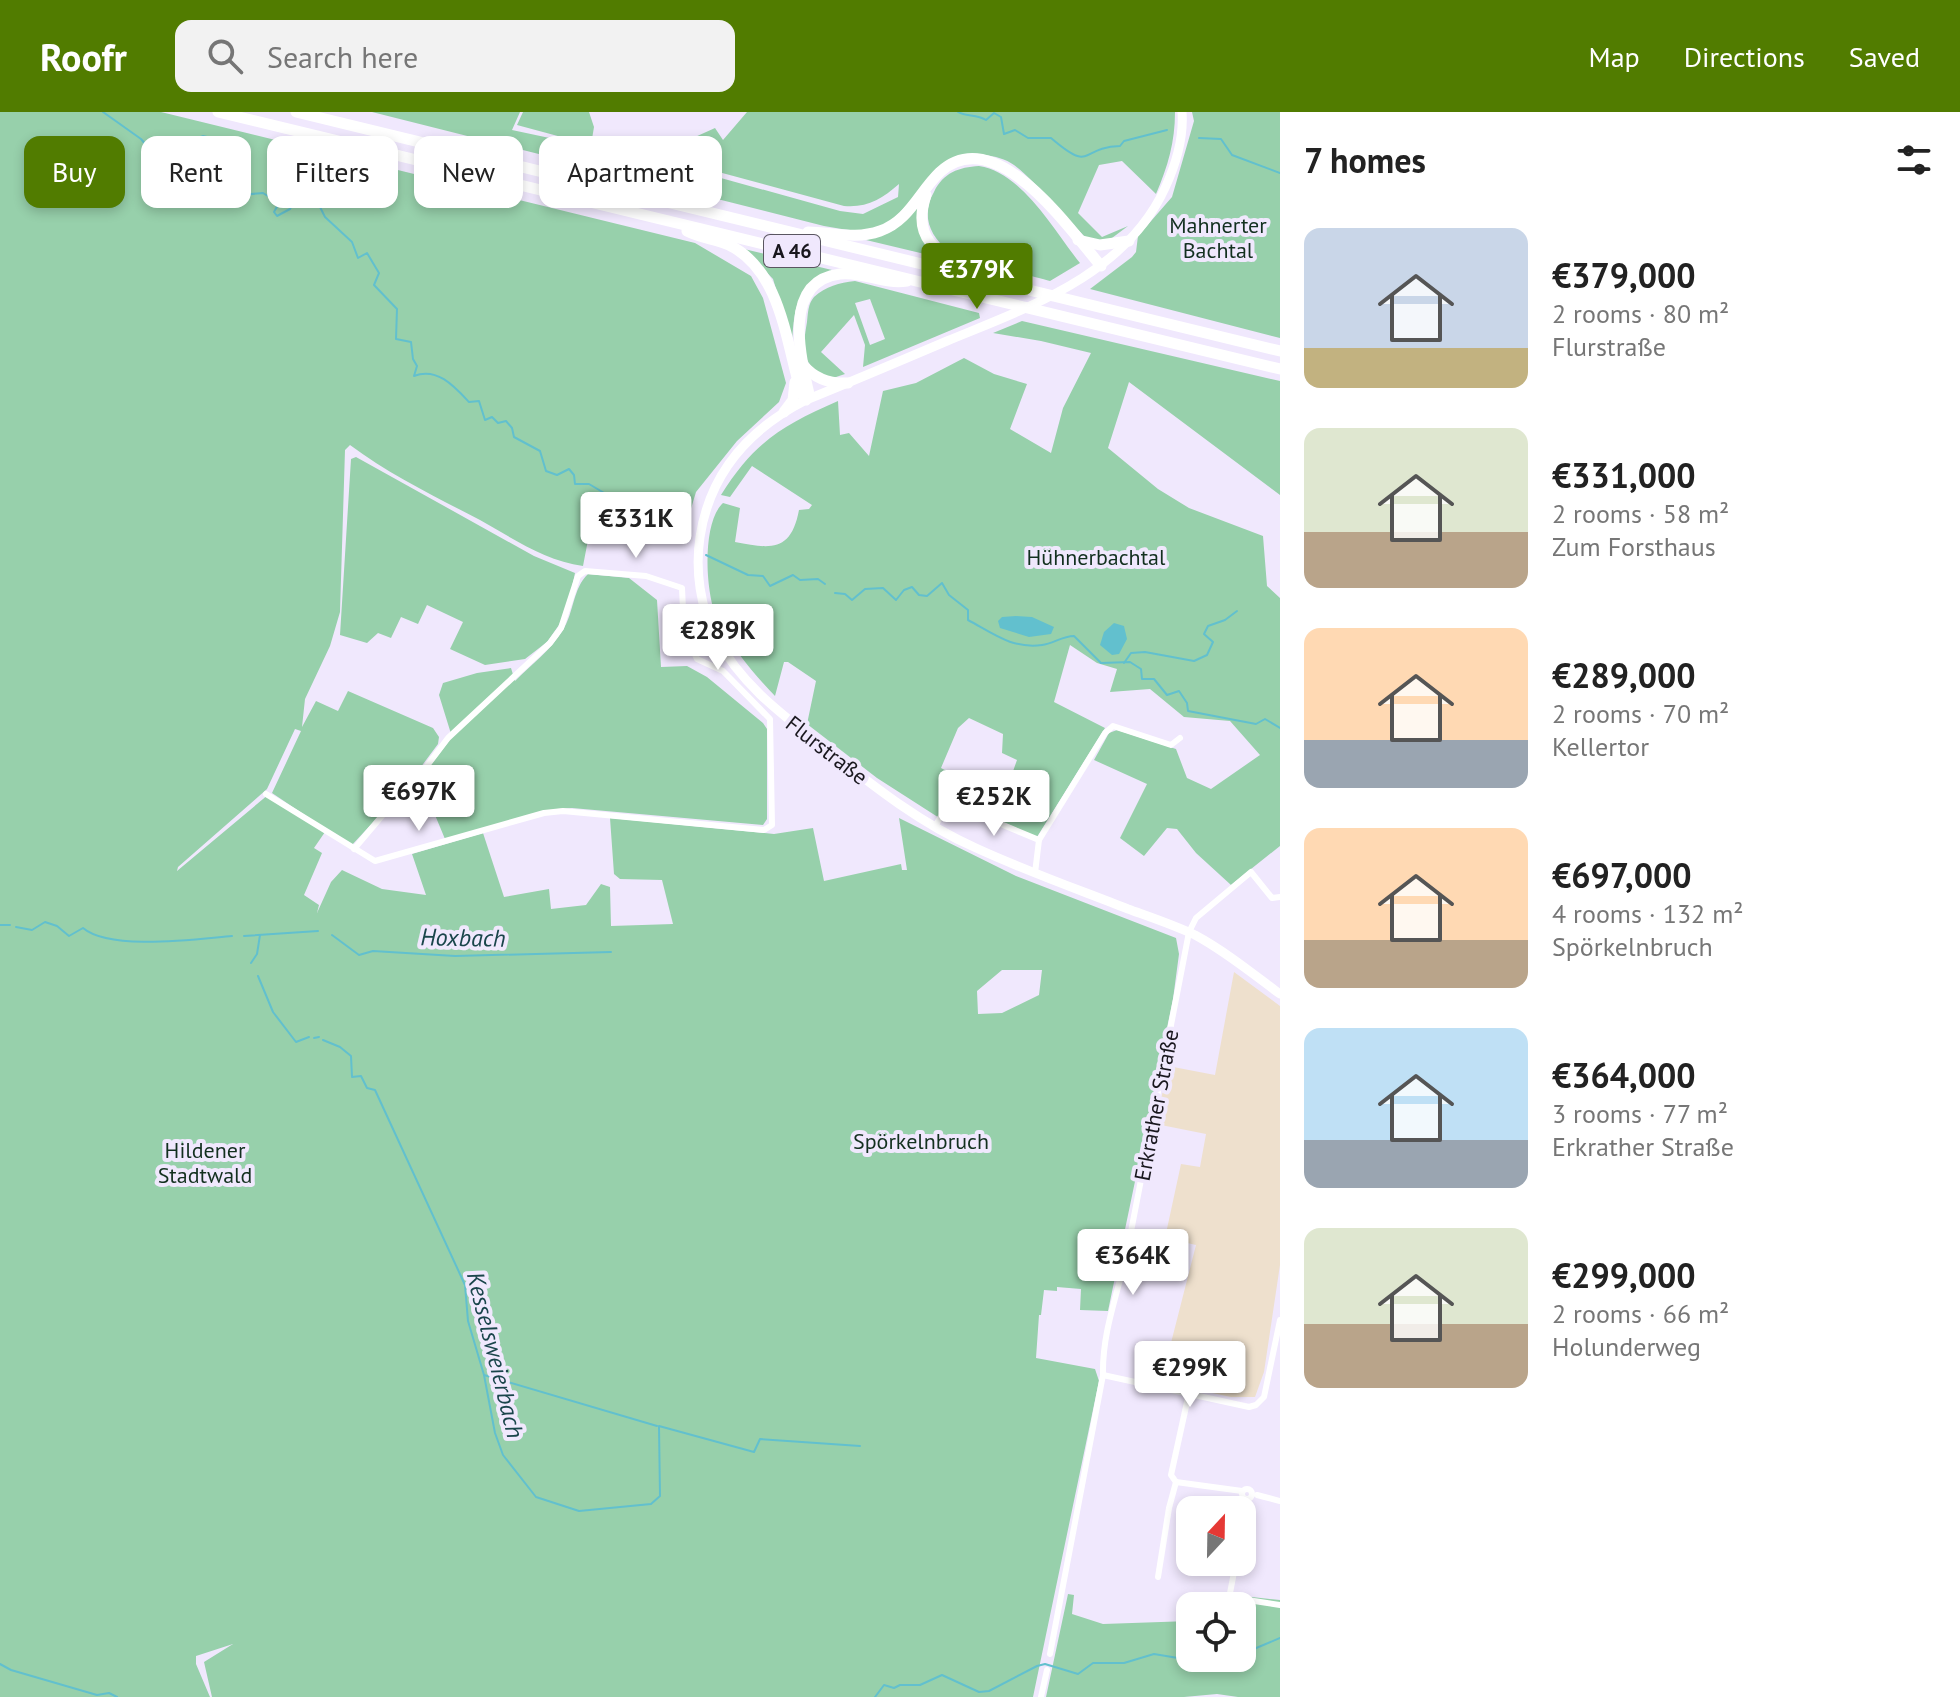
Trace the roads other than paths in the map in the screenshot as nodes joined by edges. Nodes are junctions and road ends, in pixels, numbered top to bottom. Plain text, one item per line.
1 (218, 112) edge
2 (296, 112) edge
3 (1182, 112) edge
4 (928, 187) junction
5 (669, 222) junction
6 (787, 232) junction
7 (1078, 240) junction
8 (1129, 241) junction
9 (1101, 266) junction
10 (992, 279) junction
11 (914, 280) junction
12 (1280, 351) edge
13 (798, 366) junction
14 (1280, 369) edge
15 (848, 383) junction
16 (808, 400) junction
17 (784, 412) junction
18 (715, 636) junction
19 (691, 649) junction
20 (1180, 738) dead end
21 (266, 794) dead end
22 (935, 826) junction
23 (1039, 840) junction
24 (354, 849) junction
25 (1035, 873) junction
26 (1280, 897) edge
27 (1189, 932) junction
28 (1280, 994) edge
29 (1280, 1320) edge
30 (1103, 1375) junction
31 (1189, 1393) junction
32 (1176, 1482) junction
33 (1242, 1491) dead end
34 (1257, 1495) dead end
35 (1280, 1501) edge
36 (1158, 1577) dead end
37 (1256, 1601) edge
38 (1280, 1605) edge
39 (1050, 1654) dead end
40 (1047, 1670) dead end
41 (1041, 1697) edge

1 - 5 highway, A 46
2 - 6 highway, A 46
3 - 8 main road, Flurstraße
4 - 6 highway
4 - 7 highway
4 - 10 highway
5 - 11 highway, A 46
5 - 13 highway
6 - 10 highway, A 46
7 - 8 highway
7 - 9 highway
8 - 9 main road, Flurstraße
9 - 15 main road, Flurstraße
10 - 12 highway, A 46
11 - 13 highway
11 - 14 highway, A 46
13 - 15 highway
13 - 16 highway
13 - 17 highway
15 - 16 main road, Flurstraße
16 - 17 main road, Flurstraße
17 - 18 main road, Flurstraße
18 - 19 street
18 - 22 main road, Flurstraße
19 - 24 street
19 - 24 street
20 - 23 street
21 - 24 street
22 - 23 street
22 - 25 main road, Flurstraße
23 - 25 street
25 - 27 main road, Flurstraße
26 - 27 street
27 - 28 main road, Flurstraße
27 - 30 street, Erkrather Straße
29 - 31 street
30 - 31 street
30 - 39 street, Erkrather Straße
31 - 32 street
32 - 33 street
32 - 36 street
34 - 35 street
37 - 38 street
40 - 41 street

